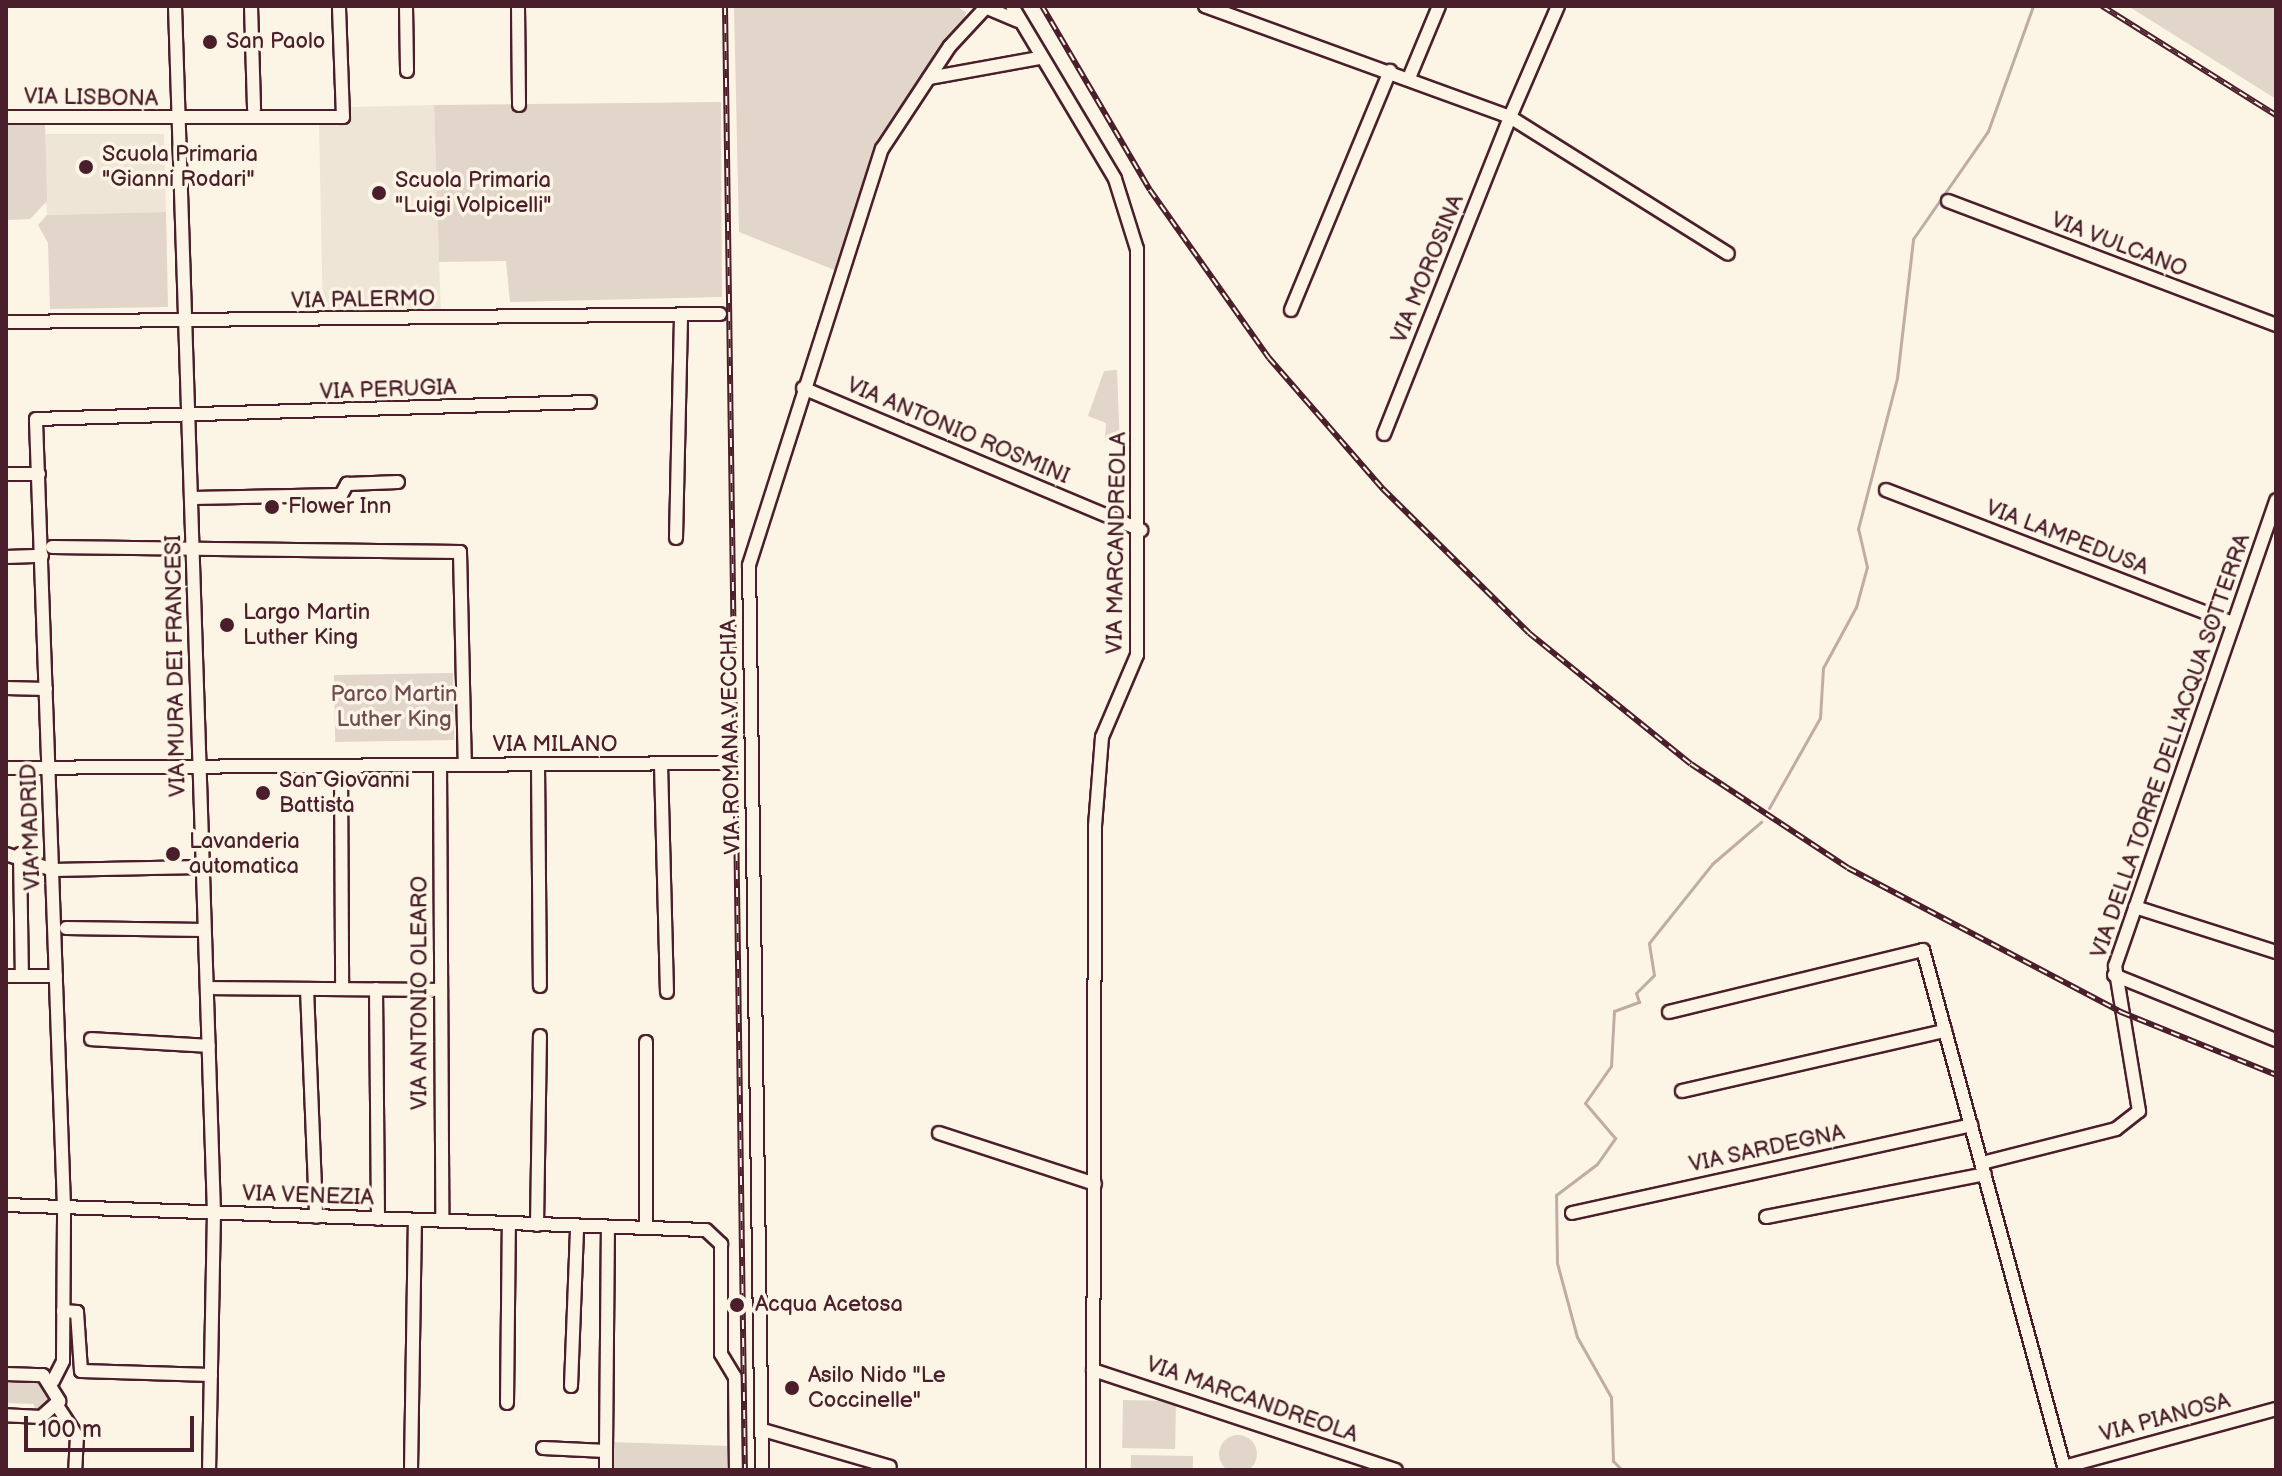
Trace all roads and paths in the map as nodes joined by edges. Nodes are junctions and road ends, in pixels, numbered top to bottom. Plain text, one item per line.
1 (175, 6) edge
2 (251, 6) edge
3 (339, 6) edge
4 (406, 6) edge
5 (518, 6) edge
6 (986, 6) edge
7 (1012, 6) edge
8 (1205, 6) edge
9 (1439, 6) edge
10 (1558, 6) edge
11 (1018, 21) junction
12 (1039, 58) junction
13 (407, 71) dead end
14 (1390, 71) junction
15 (929, 78) junction
16 (1409, 78) junction
17 (519, 105) dead end
18 (254, 109) dead end
19 (6, 117) edge
20 (1510, 117) junction
21 (176, 119) junction
22 (1948, 201) dead end
23 (1728, 254) dead end
24 (1291, 310) dead end
25 (720, 314) dead end
26 (681, 315) junction
27 (6, 322) edge
28 (186, 323) junction
29 (2276, 325) edge
30 (803, 388) junction
31 (590, 402) dead end
32 (188, 417) junction
33 (1384, 434) dead end
34 (6, 474) edge
35 (39, 474) junction
36 (398, 482) dead end
37 (1886, 490) dead end
38 (193, 498) junction
39 (2276, 500) edge
40 (1141, 530) junction
41 (676, 538) dead end
42 (52, 547) dead end
43 (193, 547) junction
44 (42, 556) junction
45 (6, 557) edge
46 (2233, 623) junction
47 (6, 688) edge
48 (46, 689) junction
49 (725, 763) dead end
50 (661, 764) junction
51 (440, 765) junction
52 (465, 765) junction
53 (538, 765) junction
54 (341, 766) junction
55 (198, 767) junction
56 (6, 768) edge
57 (49, 768) junction
58 (6, 854) edge
59 (20, 854) junction
60 (200, 867) junction
61 (53, 870) junction
62 (2135, 907) junction
63 (66, 928) dead end
64 (204, 930) junction
65 (2276, 952) edge
66 (2114, 975) junction
67 (6, 976) edge
68 (22, 976) junction
69 (56, 976) junction
70 (540, 986) dead end
71 (207, 988) junction
72 (307, 989) junction
73 (342, 989) junction
74 (376, 989) junction
75 (440, 990) junction
76 (667, 992) dead end
77 (1669, 1012) dead end
78 (1945, 1031) junction
79 (540, 1036) dead end
80 (91, 1039) dead end
81 (2276, 1040) edge
82 (646, 1042) dead end
83 (209, 1046) junction
84 (1682, 1091) dead end
85 (1971, 1125) junction
86 (939, 1133) dead end
87 (1984, 1168) junction
88 (1095, 1184) junction
89 (6, 1205) edge
90 (64, 1207) junction
91 (214, 1212) junction
92 (1572, 1213) dead end
93 (316, 1217) junction
94 (1766, 1217) dead end
95 (378, 1219) junction
96 (415, 1220) junction
97 (442, 1220) junction
98 (509, 1224) junction
99 (537, 1225) junction
100 (577, 1227) junction
101 (608, 1228) junction
102 (646, 1228) junction
103 (63, 1311) junction
104 (1093, 1370) junction
105 (6, 1374) edge
106 (211, 1375) junction
107 (53, 1381) junction
108 (571, 1386) dead end
109 (507, 1403) dead end
110 (58, 1407) junction
111 (2276, 1409) edge
112 (6, 1415) edge
113 (763, 1430) junction
114 (543, 1448) dead end
115 (606, 1451) junction
116 (890, 1467) dead end
117 (2065, 1468) edge
118 (75, 1470) edge
119 (209, 1470) edge
120 (411, 1470) edge
121 (606, 1470) edge
122 (736, 1470) edge
123 (762, 1470) edge
124 (1093, 1470) edge
125 (1396, 1470) edge

1 - 21 street, VIA MURA DEI FRANCESI
2 - 18 street
3 - 21 street, VIA LISBONA
4 - 13 street
5 - 17 street
6 - 11 street
6 - 15 street, VIA ROMANA VECCHIA
7 - 11 street, VIA MARCANDREOLA
8 - 14 street
9 - 16 street
10 - 20 street, VIA MOROSINA
11 - 12 street, VIA MARCANDREOLA
12 - 15 street
12 - 40 street, VIA MARCANDREOLA
14 - 16 street
14 - 24 street
15 - 30 street, VIA ROMANA VECCHIA
16 - 20 street
19 - 21 street, VIA LISBONA
20 - 23 street
20 - 33 street, VIA MOROSINA
21 - 28 street, VIA MURA DEI FRANCESI
22 - 29 street, VIA VULCANO
25 - 26 street, VIA PALERMO
26 - 28 street, VIA PALERMO
26 - 41 street
27 - 28 street, VIA PALERMO
28 - 32 street, VIA MURA DEI FRANCESI
30 - 40 street, VIA ANTONIO ROSMINI
30 - 113 street, VIA ROMANA VECCHIA
31 - 32 street, VIA PERUGIA
32 - 35 street, VIA MADRID
32 - 38 street, VIA MURA DEI FRANCESI
34 - 35 street
35 - 44 street, VIA MADRID
36 - 38 street
37 - 46 street, VIA LAMPEDUSA
38 - 43 street, VIA MURA DEI FRANCESI
39 - 46 street, VIA DELLA TORRE DELL'ACQUA SOTTERRA
40 - 88 street, VIA MARCANDREOLA
42 - 43 street
43 - 52 street
43 - 55 street, VIA MURA DEI FRANCESI
44 - 45 street
44 - 48 street, VIA MADRID
46 - 62 street, VIA DELLA TORRE DELL'ACQUA SOTTERRA
47 - 48 street
48 - 57 street, VIA MADRID
49 - 50 street, VIA MILANO
50 - 53 street, VIA MILANO
50 - 76 street
51 - 52 street, VIA MILANO
51 - 54 street, VIA MILANO
51 - 75 street, VIA ANTONIO OLEARO
52 - 53 street, VIA MILANO
53 - 70 street
54 - 55 street, VIA MILANO
54 - 73 street
55 - 57 street, VIA MILANO
55 - 60 street, VIA MURA DEI FRANCESI
56 - 57 street, VIA MILANO
57 - 61 street, VIA MADRID
58 - 59 street
59 - 61 street
59 - 68 street, VIA MADRID
60 - 61 street
60 - 64 street, VIA MURA DEI FRANCESI
61 - 69 street, VIA MADRID
62 - 65 street
62 - 66 street, VIA DELLA TORRE DELL'ACQUA SOTTERRA
63 - 64 street
64 - 71 street, VIA MURA DEI FRANCESI
66 - 81 street
66 - 87 street, VIA DELLA TORRE DELL'ACQUA SOTTERRA
67 - 68 street
68 - 69 street
69 - 90 street, VIA MADRID
71 - 72 street
71 - 83 street, VIA MURA DEI FRANCESI
72 - 73 street
72 - 93 street
73 - 74 street
74 - 75 street
74 - 95 street
75 - 97 street, VIA ANTONIO OLEARO
77 - 78 street
78 - 84 street
78 - 85 street
79 - 99 street
80 - 83 street
82 - 102 street
83 - 91 street, VIA MURA DEI FRANCESI
85 - 87 street
85 - 92 street, VIA SARDEGNA
86 - 88 street
87 - 94 street, VIA DELLA TORRE DELL'ACQUA SOTTERRA
87 - 117 street
88 - 104 street, VIA MARCANDREOLA
89 - 90 street, VIA VENEZIA
90 - 91 street, VIA VENEZIA
90 - 103 street, VIA MADRID
91 - 93 street, VIA VENEZIA
91 - 106 street, VIA MURA DEI FRANCESI
93 - 95 street, VIA VENEZIA
95 - 96 street, VIA VENEZIA
96 - 97 street, VIA VENEZIA
96 - 120 street
97 - 98 street, VIA VENEZIA
98 - 99 street, VIA VENEZIA
98 - 109 street
99 - 100 street, VIA VENEZIA
100 - 101 street, VIA VENEZIA
100 - 108 street
101 - 102 street, VIA VENEZIA
101 - 115 street
102 - 122 street, VIA VENEZIA
103 - 106 street
103 - 107 street, VIA MADRID
104 - 124 street, VIA MARCANDREOLA
104 - 125 street, VIA MARCANDREOLA
105 - 107 street
106 - 119 street, VIA MURA DEI FRANCESI
107 - 110 street
110 - 112 street
110 - 118 street
111 - 117 street, VIA PIANOSA
113 - 116 street
113 - 123 street, VIA ROMANA VECCHIA
114 - 115 street
115 - 121 street

